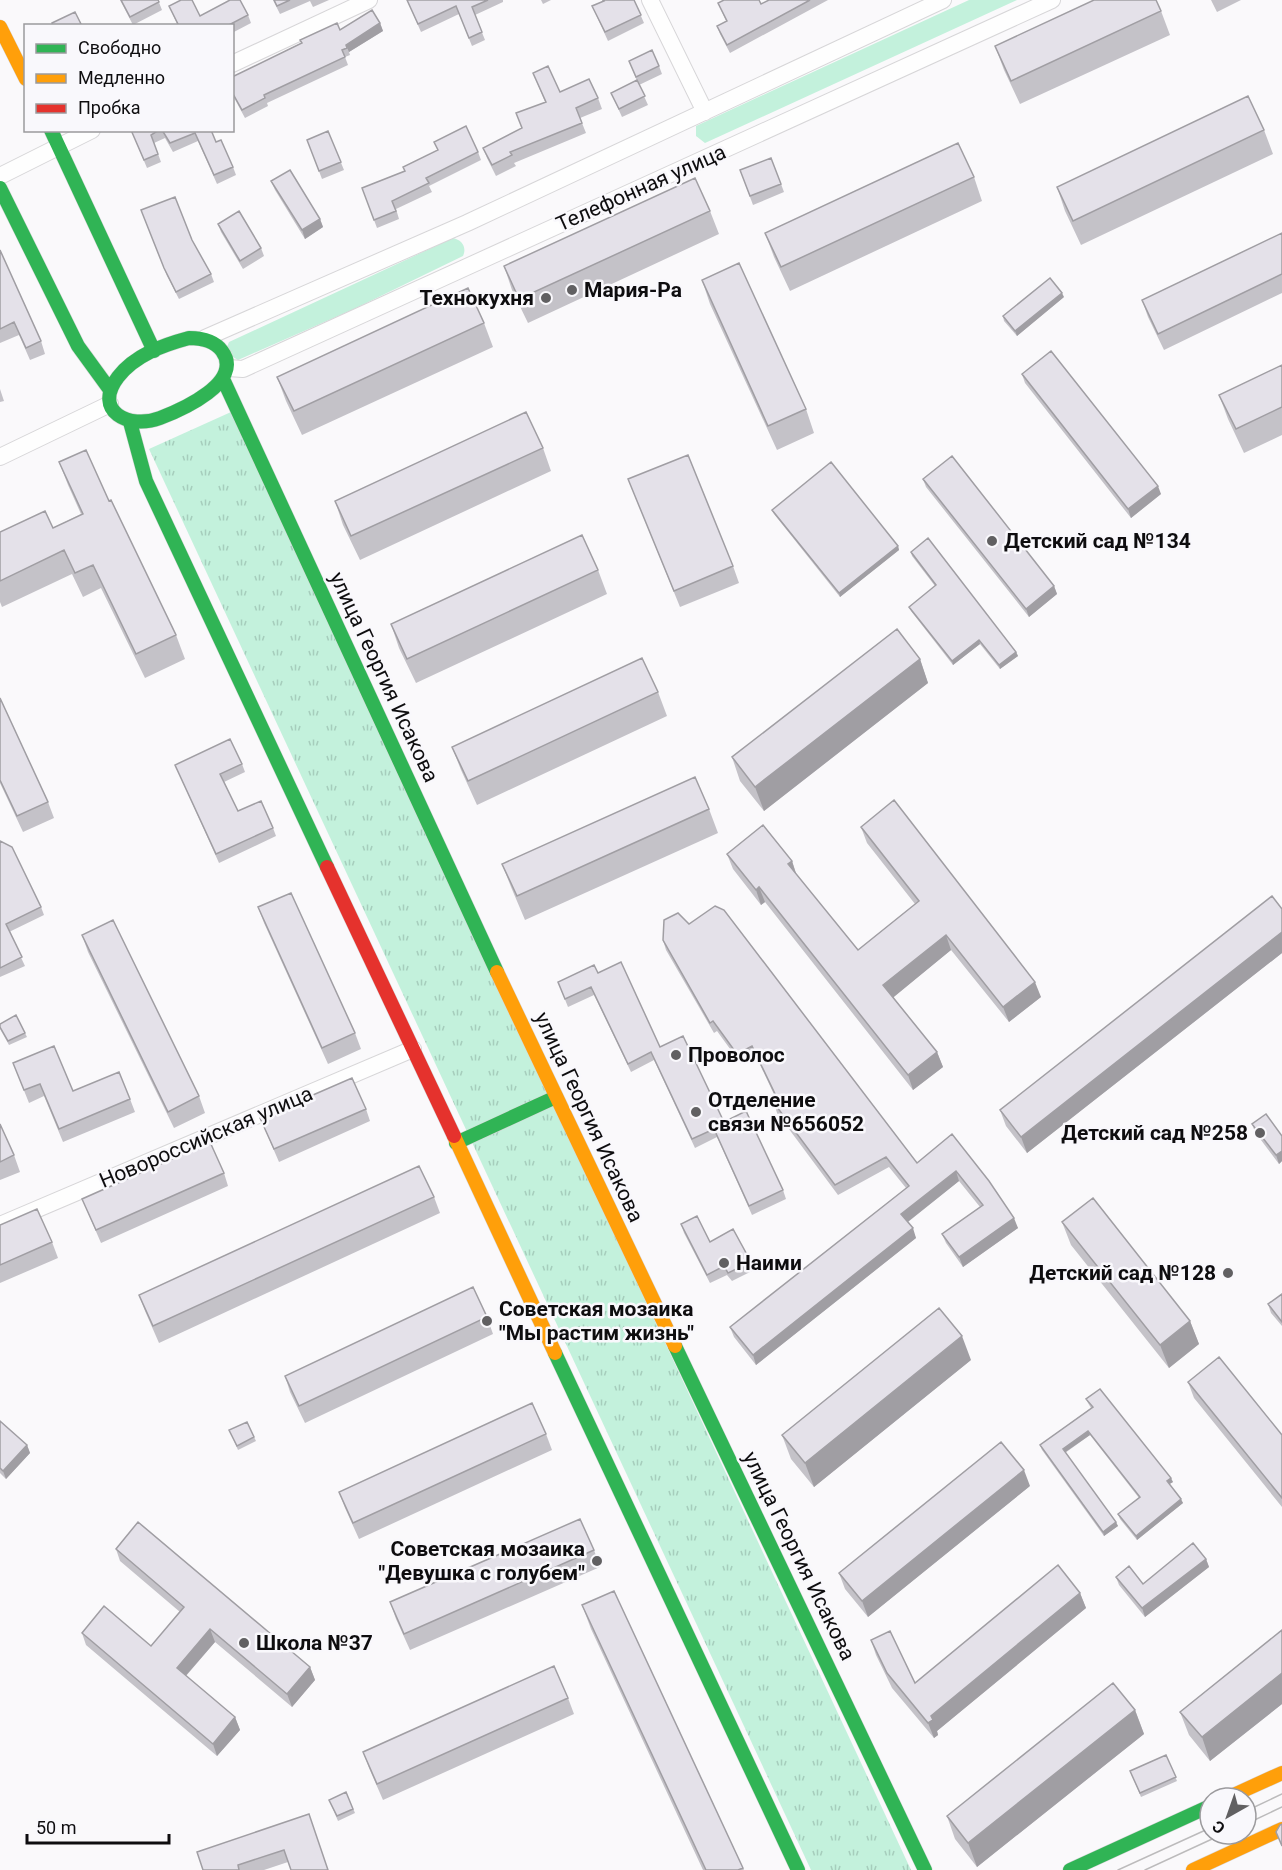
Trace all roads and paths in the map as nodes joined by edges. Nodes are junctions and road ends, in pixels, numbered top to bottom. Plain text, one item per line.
1 (369, 0) edge
2 (650, 0) edge
3 (943, 0) edge
4 (1052, 0) edge
5 (0, 27) edge
6 (234, 63) edge
7 (24, 75) edge
8 (705, 112) junction
9 (52, 132) edge
10 (88, 132) edge
11 (58, 146) junction
12 (0, 176) edge
13 (0, 188) edge
14 (205, 338) junction
15 (154, 351) junction
16 (225, 374) junction
17 (110, 397) junction
18 (130, 422) junction
19 (0, 457) edge
20 (413, 1049) junction
21 (556, 1097) junction
22 (456, 1143) junction
23 (0, 1225) edge
24 (1282, 1773) edge
25 (1253, 1786) edge
26 (1198, 1811) edge
27 (1282, 1829) edge
28 (798, 1870) edge
29 (925, 1870) edge
30 (1070, 1870) edge
31 (1193, 1870) edge

1 - 6 street
2 - 8 street
3 - 8 street, Телефонная улица
4 - 16 street, Телефонная улица
5 - 7 street
8 - 14 street, Телефонная улица
9 - 11 street
10 - 11 street
11 - 12 street
11 - 15 street
13 - 17 street
14 - 15 street
14 - 16 street, улица Георгия Исакова
15 - 17 street
16 - 18 street
16 - 21 street, улица Георгия Исакова
17 - 18 street
17 - 19 street
18 - 20 street
20 - 22 street
20 - 23 street, Новороссийская улица
21 - 22 street
21 - 29 street, улица Георгия Исакова
22 - 28 street
24 - 25 street
26 - 30 street
27 - 31 street

